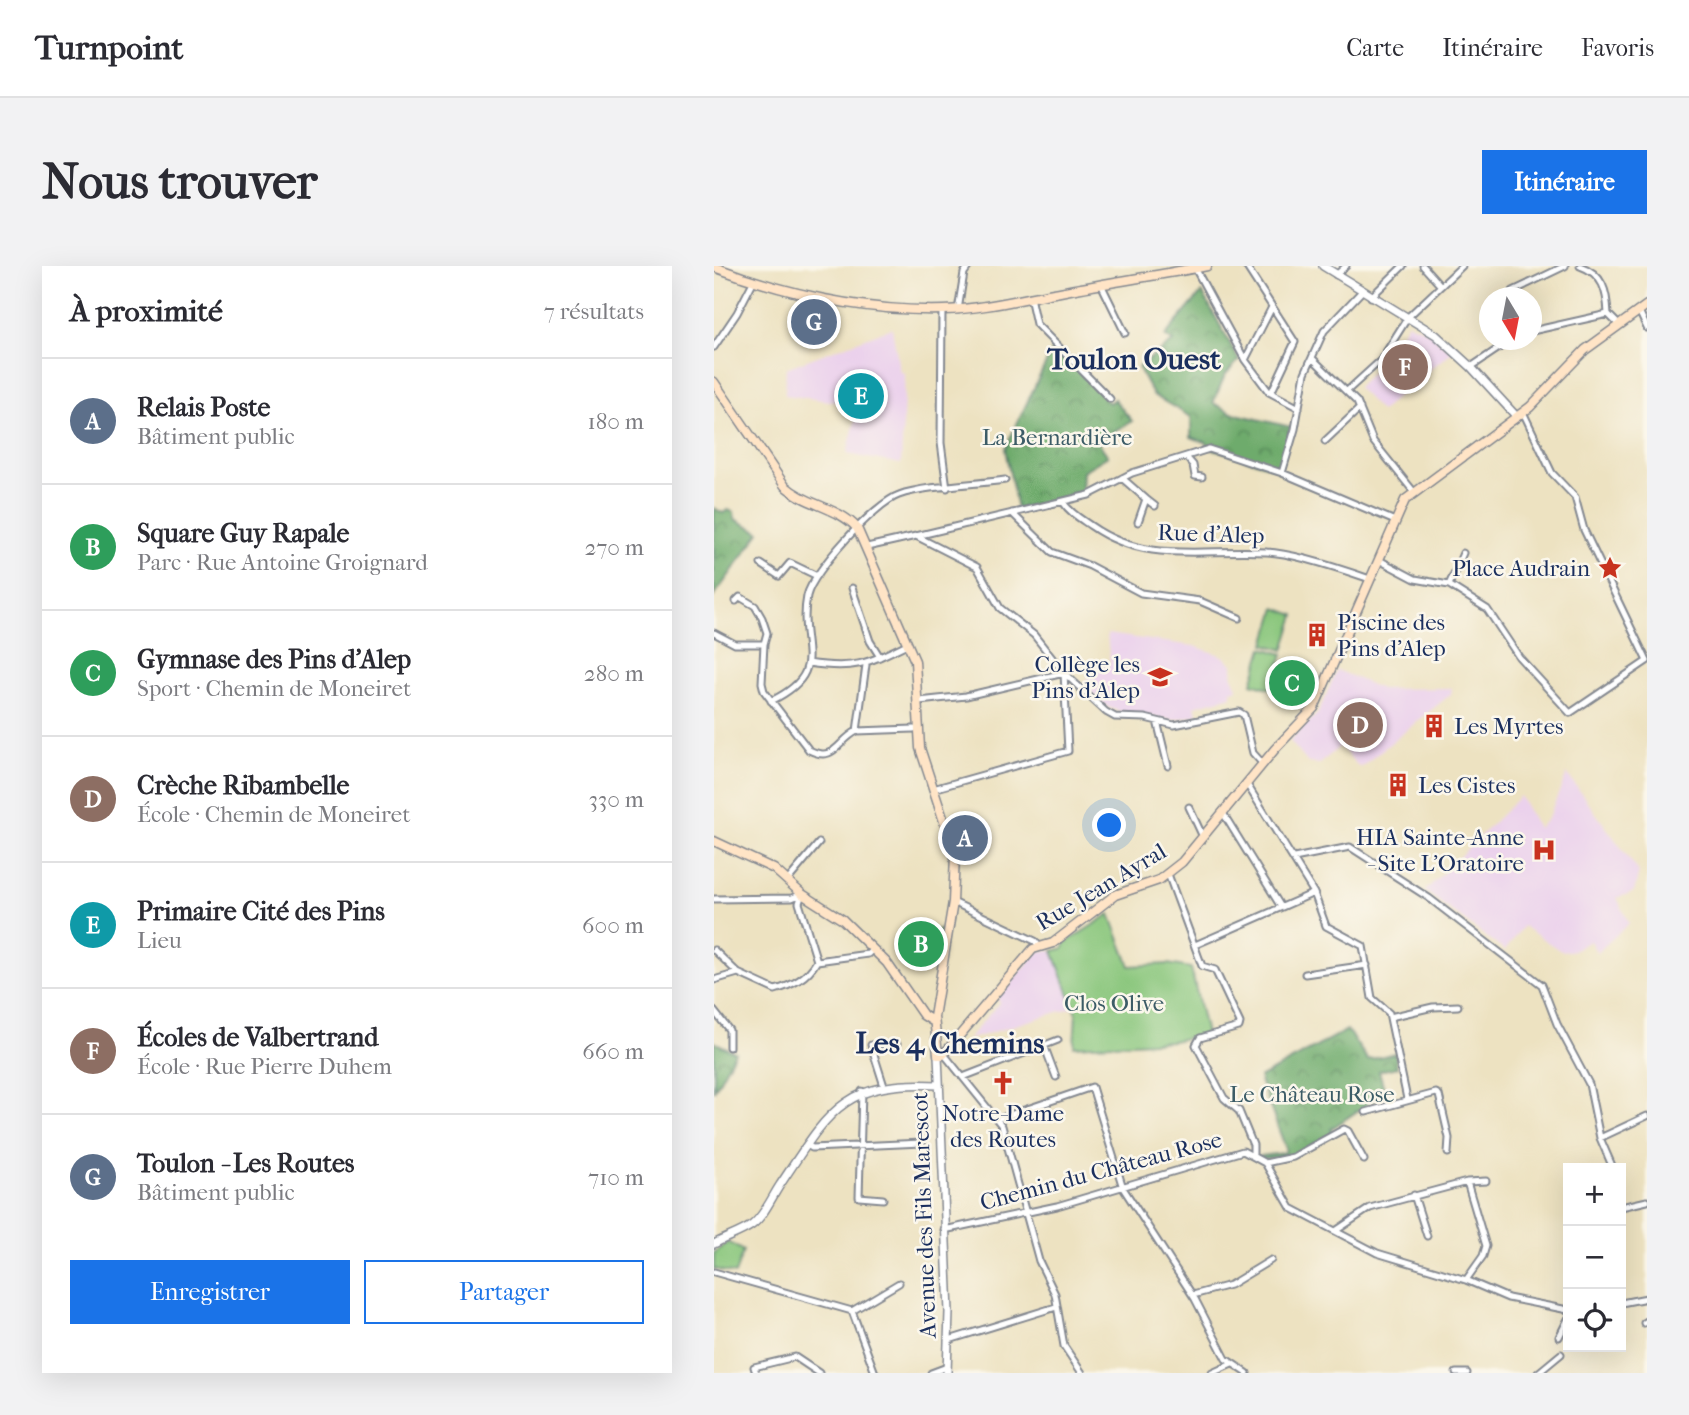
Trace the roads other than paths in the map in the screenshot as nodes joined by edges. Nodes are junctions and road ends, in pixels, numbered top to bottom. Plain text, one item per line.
1 (969, 266) edge
2 (1207, 266) edge
3 (1246, 266) edge
4 (1323, 266) edge
5 (1346, 266) edge
6 (1403, 266) edge
7 (1423, 266) edge
8 (1462, 266) edge
9 (1565, 266) edge
10 (1580, 266) edge
11 (714, 267) edge
12 (1195, 268) junction
13 (1336, 275) junction
14 (753, 282) junction
15 (1101, 284) junction
16 (1441, 286) junction
17 (1521, 287) edge
18 (1362, 291) junction
19 (1371, 297) junction
20 (1030, 298) junction
21 (1647, 305) edge
22 (1272, 307) junction
23 (942, 310) junction
24 (958, 310) junction
25 (1640, 313) junction
26 (1608, 314) junction
27 (1408, 317) junction
28 (1618, 324) junction
29 (1647, 328) edge
30 (1542, 329) edge
31 (1125, 333) dead end
32 (714, 347) edge
33 (1496, 350) edge
34 (1312, 358) junction
35 (1245, 360) junction
36 (1471, 367) junction
37 (714, 382) edge
38 (1347, 391) junction
39 (1271, 393) junction
40 (1110, 399) dead end
41 (1299, 408) junction
42 (1360, 408) junction
43 (1520, 415) junction
44 (1325, 441) dead end
45 (1186, 457) junction
46 (1282, 473) junction
47 (1202, 477) dead end
48 (1122, 478) junction
49 (1005, 480) dead end
50 (947, 488) junction
51 (1413, 492) junction
52 (1146, 499) junction
53 (1063, 502) junction
54 (1154, 506) dead end
55 (1012, 513) junction
56 (1395, 521) junction
57 (1138, 522) dead end
58 (857, 528) junction
59 (916, 536) junction
60 (867, 547) junction
61 (1463, 553) dead end
62 (1378, 560) junction
63 (761, 564) dead end
64 (815, 575) junction
65 (1370, 579) junction
66 (1449, 585) junction
67 (852, 588) dead end
68 (736, 601) dead end
69 (1239, 618) dead end
70 (714, 633) edge
71 (907, 644) junction
72 (765, 645) junction
73 (880, 657) junction
74 (1647, 661) edge
75 (808, 663) junction
76 (866, 664) junction
77 (1064, 673) junction
78 (771, 701) junction
79 (919, 701) junction
80 (1157, 721) junction
81 (914, 729) dead end
82 (857, 731) junction
83 (1263, 764) junction
84 (1168, 765) dead end
85 (1248, 786) junction
86 (933, 789) junction
87 (1189, 807) dead end
88 (1223, 813) junction
89 (1203, 837) junction
90 (714, 841) edge
91 (819, 844) dead end
92 (1294, 858) junction
93 (1168, 874) junction
94 (788, 880) junction
95 (1314, 893) junction
96 (802, 894) junction
97 (716, 899) edge
98 (953, 902) junction
99 (1281, 907) junction
100 (1195, 945) junction
101 (1039, 946) junction
102 (873, 949) junction
103 (714, 950) edge
104 (817, 961) junction
105 (1367, 965) junction
106 (738, 973) junction
107 (1305, 974) dead end
108 (714, 980) edge
109 (1458, 1006) dead end
110 (714, 1011) edge
111 (1390, 1017) junction
112 (934, 1022) junction
113 (1058, 1040) dead end
114 (897, 1044) dead end
115 (1044, 1045) junction
116 (729, 1047) dead end
117 (941, 1052) junction
118 (963, 1077) junction
119 (1056, 1077) dead end
120 (939, 1084) junction
121 (884, 1086) junction
122 (862, 1091) junction
123 (1407, 1099) junction
124 (1366, 1112) dead end
125 (1647, 1116) edge
126 (998, 1119) junction
127 (1600, 1138) junction
128 (922, 1143) dead end
129 (807, 1144) junction
130 (861, 1144) junction
131 (1448, 1153) dead end
132 (1253, 1154) junction
133 (1364, 1160) dead end
134 (1265, 1163) junction
135 (1612, 1163) edge
136 (1486, 1181) dead end
137 (1467, 1182) junction
138 (1123, 1188) junction
139 (1414, 1195) junction
140 (883, 1199) dead end
141 (1647, 1202) edge
142 (1626, 1207) edge
143 (1027, 1212) junction
144 (944, 1230) junction
145 (1337, 1230) junction
146 (1427, 1236) dead end
147 (714, 1244) edge
148 (1271, 1260) dead end
149 (714, 1272) edge
150 (1466, 1280) junction
151 (899, 1283) dead end
152 (1193, 1295) junction
153 (1647, 1298) edge
154 (1626, 1302) edge
155 (1056, 1307) junction
156 (1563, 1309) edge
157 (852, 1311) junction
158 (1563, 1329) edge
159 (1559, 1337) dead end
160 (948, 1340) junction
161 (1560, 1354) dead end
162 (1232, 1364) junction
163 (947, 1370) edge
164 (756, 1373) edge
165 (819, 1373) edge
166 (874, 1373) edge
167 (931, 1373) edge
168 (1082, 1373) edge
169 (1212, 1373) edge
170 (1247, 1373) edge
171 (1456, 1373) edge
172 (1467, 1373) edge
173 (1538, 1373) edge

1 - 24 street
2 - 12 main road
3 - 22 street
4 - 13 street
5 - 13 street
6 - 19 street
7 - 16 street
8 - 16 street
9 - 17 street
10 - 26 street
11 - 14 main road
12 - 15 main road
12 - 35 street
13 - 18 street
14 - 23 main road
14 - 32 street
15 - 20 main road
15 - 31 street
16 - 27 street
18 - 19 street
18 - 34 street
19 - 27 street
20 - 24 main road
20 - 40 street
21 - 25 main road
22 - 35 street
22 - 39 street
23 - 24 main road
23 - 50 street
25 - 28 main road
25 - 29 street
26 - 28 street
26 - 30 street
27 - 36 street
27 - 38 street
28 - 43 main road
33 - 36 street
34 - 38 street
34 - 41 street
35 - 39 street
36 - 43 street
37 - 58 main road
38 - 42 street
39 - 41 street
41 - 46 street
42 - 44 street
42 - 51 street
43 - 51 main road
43 - 74 street
45 - 46 street
45 - 47 street
45 - 48 street
46 - 56 street
48 - 52 street
48 - 53 street
49 - 50 street
50 - 58 street
51 - 56 main road, Rue Jean Ayral
52 - 54 street
52 - 57 street
53 - 55 street
53 - 65 street, Rue d'Alep
55 - 59 street
55 - 69 street
56 - 62 main road, Rue Jean Ayral
58 - 60 main road
58 - 64 street
59 - 60 street
59 - 77 street
60 - 71 main road
61 - 66 street
62 - 65 main road, Rue Jean Ayral
62 - 66 street
63 - 64 street
64 - 75 street
65 - 83 main road, Rue Jean Ayral
66 - 74 street
67 - 73 street
68 - 72 street
70 - 72 street
71 - 73 street
71 - 79 main road
72 - 78 street
73 - 76 street
75 - 76 street
75 - 78 street
76 - 82 street
77 - 79 street
77 - 80 street
77 - 86 street
78 - 82 street
79 - 86 main road
80 - 83 street
80 - 84 street
81 - 82 street
83 - 85 main road, Rue Jean Ayral
85 - 88 main road, Rue Jean Ayral
85 - 92 street
86 - 98 main road
87 - 89 street
88 - 89 main road, Rue Jean Ayral
88 - 99 street
89 - 93 main road, Rue Jean Ayral
90 - 94 main road
91 - 94 street
92 - 95 street
92 - 127 street
93 - 100 street
93 - 101 main road, Rue Jean Ayral
94 - 96 main road
95 - 99 street
95 - 105 street
96 - 97 street
96 - 102 main road
96 - 104 street
98 - 101 street
98 - 112 main road
99 - 100 street
100 - 132 street
101 - 117 main road, Rue Jean Ayral
102 - 104 street
102 - 112 main road
103 - 106 street
104 - 106 street
105 - 107 street
105 - 111 street
106 - 108 street
109 - 111 street
110 - 116 street
111 - 123 street
112 - 117 main road
113 - 115 street
114 - 121 street
115 - 118 street
115 - 119 street
117 - 118 street
117 - 120 street, Avenue des Fils Marescot
118 - 126 street
120 - 121 street
120 - 144 street, Avenue des Fils Marescot
121 - 122 street
122 - 129 street
122 - 130 street
123 - 124 street
123 - 131 street
125 - 127 street
126 - 138 street
126 - 143 street
127 - 135 street
128 - 130 street
129 - 130 street
129 - 147 street
130 - 140 street
132 - 134 street, Chemin du Château Rose
132 - 138 street, Chemin du Château Rose
133 - 134 street
134 - 145 street
136 - 137 street
137 - 139 street
137 - 150 street
138 - 143 street, Chemin du Château Rose
138 - 152 street
139 - 145 street
139 - 146 street
141 - 142 street
143 - 144 street, Chemin du Château Rose
143 - 155 street
144 - 160 street, Avenue des Fils Marescot
145 - 150 street
148 - 152 street
149 - 157 street
150 - 156 street
151 - 157 street
152 - 162 street
153 - 154 street
155 - 160 street
155 - 168 street
157 - 166 street
158 - 159 street
160 - 163 street, Avenue des Fils Marescot
161 - 173 street
162 - 169 street
162 - 170 street
163 - 167 street
164 - 165 street
171 - 172 street

